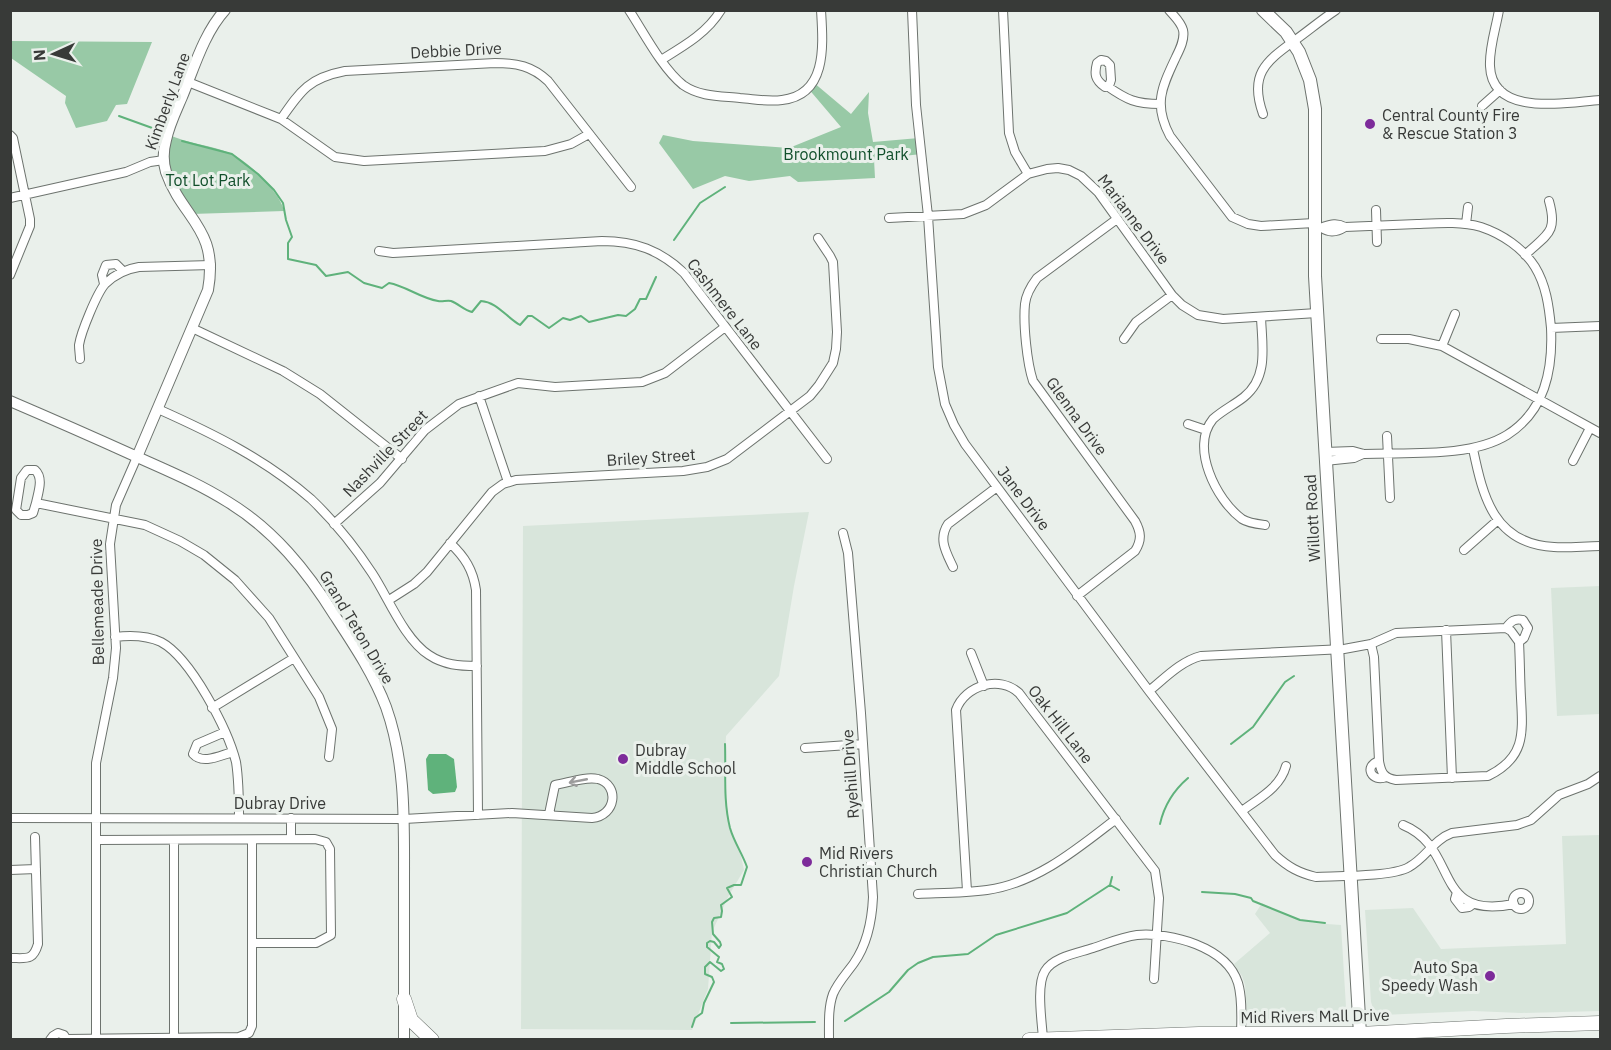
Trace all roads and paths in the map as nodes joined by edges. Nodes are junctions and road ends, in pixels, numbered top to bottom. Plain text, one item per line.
1 (225, 10) edge
2 (629, 10) edge
3 (721, 10) edge
4 (821, 10) edge
5 (912, 10) edge
6 (1003, 10) edge
7 (1169, 10) edge
8 (1263, 10) edge
9 (1336, 10) edge
10 (1499, 10) edge
11 (1293, 42) junction
12 (661, 60) junction
13 (188, 82) junction
14 (1107, 86) dead end
15 (1500, 90) junction
16 (1600, 100) edge
17 (1160, 104) junction
18 (1482, 106) dead end
19 (1263, 114) dead end
20 (280, 119) junction
21 (589, 134) junction
22 (10, 135) edge
23 (164, 160) junction
24 (1028, 174) junction
25 (631, 187) dead end
26 (26, 195) junction
27 (10, 198) edge
28 (1549, 201) dead end
29 (1468, 207) dead end
30 (1376, 210) dead end
31 (928, 216) junction
32 (889, 218) dead end
33 (1117, 219) junction
34 (1466, 224) junction
35 (1377, 226) junction
36 (1316, 227) junction
37 (818, 238) dead end
38 (1377, 242) dead end
39 (379, 251) dead end
40 (1525, 255) junction
41 (211, 265) junction
42 (123, 271) junction
43 (10, 275) edge
44 (104, 284) junction
45 (1172, 295) junction
46 (1317, 313) junction
47 (1455, 314) dead end
48 (1261, 317) junction
49 (1600, 326) edge
50 (725, 327) junction
51 (192, 328) junction
52 (1551, 328) junction
53 (1124, 339) dead end
54 (1381, 339) dead end
55 (1442, 346) junction
56 (81, 359) dead end
57 (479, 396) junction
58 (1540, 400) junction
59 (10, 401) edge
60 (158, 409) junction
61 (790, 412) junction
62 (1188, 424) dead end
63 (1590, 428) junction
64 (1206, 430) junction
65 (1600, 433) edge
66 (1387, 436) dead end
67 (1473, 449) junction
68 (1388, 453) junction
69 (1325, 456) junction
70 (136, 457) junction
71 (402, 459) junction
72 (827, 459) dead end
73 (1573, 461) dead end
74 (508, 482) junction
75 (997, 487) junction
76 (1390, 498) dead end
77 (36, 503) junction
78 (113, 519) junction
79 (1498, 520) junction
80 (334, 524) junction
81 (1264, 525) dead end
82 (843, 533) dead end
83 (450, 543) junction
84 (1600, 546) edge
85 (1464, 550) dead end
86 (953, 567) dead end
87 (1077, 596) junction
88 (389, 600) junction
89 (1506, 628) junction
90 (1446, 630) junction
91 (115, 636) junction
92 (1519, 642) junction
93 (1371, 644) junction
94 (1336, 649) junction
95 (971, 653) dead end
96 (294, 658) junction
97 (477, 666) junction
98 (984, 686) junction
99 (1149, 691) junction
100 (212, 708) junction
101 (225, 732) junction
102 (863, 744) junction
103 (805, 748) dead end
104 (233, 752) junction
105 (329, 757) dead end
106 (1286, 766) dead end
107 (1600, 776) edge
108 (1452, 778) junction
109 (1242, 811) junction
110 (549, 814) junction
111 (477, 815) junction
112 (10, 818) edge
113 (96, 818) junction
114 (239, 818) junction
115 (291, 818) junction
116 (404, 819) junction
117 (1116, 819) junction
118 (1403, 825) dead end
119 (35, 837) dead end
120 (96, 840) junction
121 (174, 840) junction
122 (252, 840) junction
123 (291, 840) junction
124 (1430, 847) junction
125 (36, 868) junction
126 (10, 870) edge
127 (1351, 875) junction
128 (967, 891) junction
129 (918, 894) dead end
130 (1514, 904) dead end
131 (1156, 935) junction
132 (252, 943) junction
133 (10, 958) edge
134 (1154, 979) dead end
135 (404, 999) junction
136 (1600, 1023) edge
137 (1241, 1036) edge
138 (96, 1037) junction
139 (174, 1037) junction
140 (1359, 1037) edge
141 (49, 1039) edge
142 (67, 1039) edge
143 (1043, 1039) edge
144 (404, 1040) edge
145 (432, 1040) edge
146 (829, 1040) edge
147 (1029, 1040) edge

1 - 13 street, Kimberly Lane
2 - 12 street
3 - 12 street
4 - 12 street
5 - 31 street, Jane Drive
6 - 24 street
7 - 17 street
8 - 11 main road, Willott Road
9 - 11 street
10 - 15 street
11 - 19 street
11 - 36 main road, Willott Road
13 - 20 street
13 - 23 street, Kimberly Lane
14 - 17 street
15 - 16 street
15 - 18 street
17 - 36 street
20 - 21 street
20 - 21 street, Debbie Drive
21 - 25 street, Debbie Drive
22 - 26 street
23 - 26 street, Kimberly Lane
23 - 41 street, Bellemeade Drive
24 - 31 street, Marianne Drive
24 - 33 street, Marianne Drive
26 - 27 street, Kimberly Lane
26 - 43 street
28 - 40 street
29 - 34 street
30 - 35 street
31 - 32 street, Marianne Drive
31 - 75 street, Jane Drive
33 - 45 street, Marianne Drive
33 - 87 street, Glenna Drive
34 - 35 street
34 - 40 street
35 - 36 street
35 - 38 street
36 - 46 main road, Willott Road
37 - 61 street, Briley Street
39 - 50 street, Cashmere Lane
40 - 52 street
41 - 42 street
41 - 51 street, Bellemeade Drive
42 - 44 street
42 - 44 street
44 - 56 street
45 - 48 street, Marianne Drive
45 - 53 street
46 - 48 street, Marianne Drive
46 - 69 main road, Willott Road
47 - 55 street
48 - 64 street
49 - 52 street
50 - 57 street, Nashville Street
50 - 61 street, Cashmere Lane
51 - 60 street, Bellemeade Drive
51 - 71 street
52 - 58 street
54 - 55 street
55 - 58 street
57 - 71 street, Nashville Street
57 - 74 street
58 - 63 street
58 - 67 street
59 - 70 street, Grand Teton Drive
60 - 70 street, Bellemeade Drive
60 - 80 street
61 - 72 street, Cashmere Lane
61 - 74 street, Briley Street
62 - 64 street
63 - 65 street
63 - 73 street
64 - 81 street
66 - 68 street
67 - 68 street
67 - 79 street
68 - 69 street
68 - 76 street
69 - 94 main road, Willott Road
70 - 78 street, Bellemeade Drive
70 - 116 street, Grand Teton Drive
71 - 80 street, Nashville Street
74 - 83 street
75 - 86 street
75 - 87 street, Jane Drive
77 - 77 street
77 - 78 street
78 - 91 street, Bellemeade Drive
78 - 96 street
79 - 84 street
79 - 85 street
80 - 88 street
82 - 102 street, Ryehill Drive
83 - 88 street
83 - 97 street
87 - 99 street, Jane Drive
88 - 97 street
89 - 90 street
89 - 92 street
89 - 92 street
90 - 93 street
90 - 108 street
91 - 100 street
91 - 113 street, Bellemeade Drive
92 - 108 street
93 - 94 street
93 - 108 street
94 - 99 street
94 - 127 main road, Willott Road
95 - 98 street
96 - 100 street
96 - 105 street
97 - 111 street
98 - 117 street, Oak Hill Lane
98 - 128 street
99 - 109 street, Jane Drive
100 - 101 street
101 - 104 street
101 - 104 street
102 - 103 street
102 - 146 street, Ryehill Drive
104 - 114 street
106 - 109 street
107 - 124 street, Jane Drive
109 - 127 street, Jane Drive
110 -> 110 street, Dubray Drive
110 - 111 street, Dubray Drive
111 - 116 street, Dubray Drive
112 - 113 street, Dubray Drive
113 - 114 street, Dubray Drive
113 - 120 street, Bellemeade Drive
114 - 115 street, Dubray Drive
115 - 116 street, Dubray Drive
115 - 123 street
116 - 135 street, Grand Teton Drive
117 - 128 street
117 - 131 street, Oak Hill Lane
118 - 124 street
119 - 125 street
120 - 121 street
120 - 138 street, Bellemeade Drive
121 - 122 street
121 - 139 street
122 - 123 street
122 - 132 street
123 - 132 street
124 - 127 street, Jane Drive
124 - 130 street
125 - 126 street
125 - 133 street
127 - 140 main road, Willott Road
128 - 129 street
131 - 134 street, Oak Hill Lane
131 - 137 street
131 - 143 street
132 - 139 street
135 - 144 street, Grand Teton Drive
135 - 145 main road
136 - 140 main road, Mid Rivers Mall Drive
137 - 140 main road, Mid Rivers Mall Drive
137 - 143 main road, Mid Rivers Mall Drive
138 - 139 street
138 - 142 street
141 - 142 street
143 - 147 main road, Mid Rivers Mall Drive

